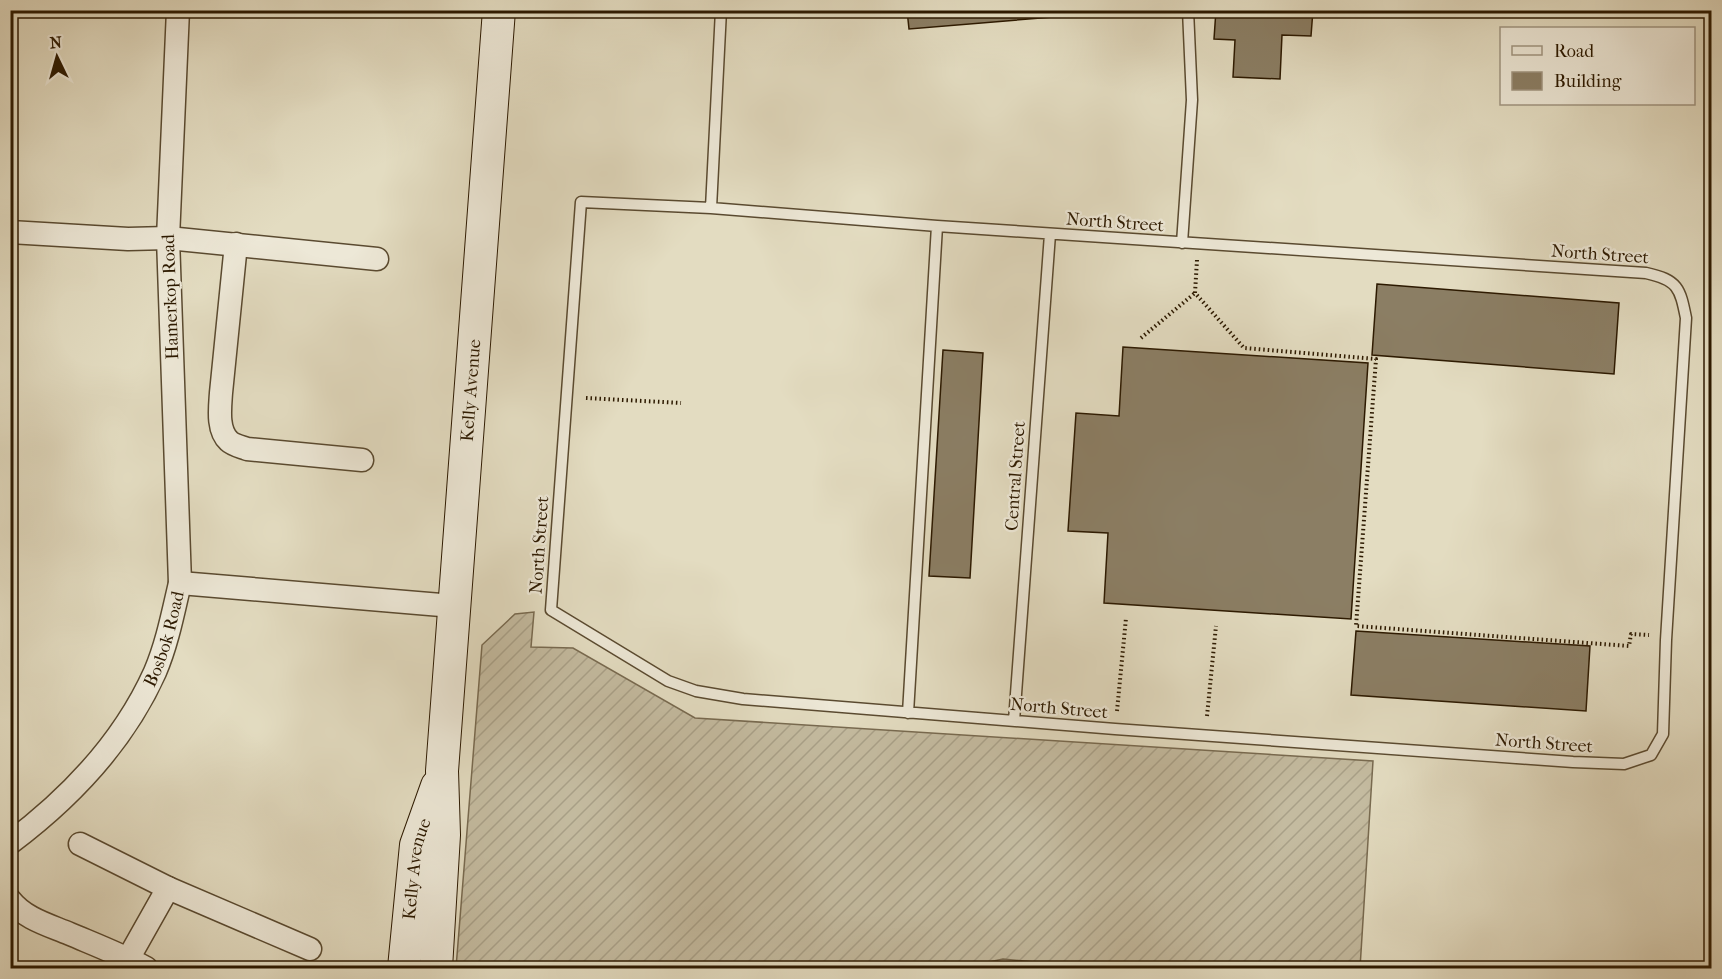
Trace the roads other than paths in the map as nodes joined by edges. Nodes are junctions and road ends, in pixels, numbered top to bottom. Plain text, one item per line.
1 (178, 10) edge
2 (499, 10) edge
3 (720, 10) edge
4 (1188, 10) edge
5 (711, 208) junction
6 (937, 226) junction
7 (10, 232) edge
8 (1050, 234) junction
9 (168, 238) junction
10 (1182, 243) junction
11 (236, 244) junction
12 (377, 259) dead end
13 (362, 460) dead end
14 (180, 583) junction
15 (453, 606) junction
16 (908, 713) junction
17 (1014, 721) junction
18 (442, 771) junction
19 (10, 843) edge
20 (80, 844) dead end
21 (168, 888) junction
22 (10, 900) edge
23 (310, 949) dead end
24 (137, 964) edge
25 (404, 969) edge
26 (436, 969) edge

1 - 9 street, Hamerkop Road
2 - 15 street, Kelly Avenue
3 - 5 lane
4 - 10 lane
5 - 6 lane, North Street
5 - 16 lane, North Street
6 - 8 lane, North Street
6 - 16 lane
7 - 9 street
8 - 10 lane, North Street
8 - 17 lane, Central Street
9 - 11 street
9 - 14 street, Hamerkop Road
10 - 17 lane, North Street
11 - 12 street
11 - 13 street
14 - 15 street, Bosbok Road
14 - 19 street, Bosbok Road
15 - 18 street, Kelly Avenue
16 - 17 lane, North Street
18 - 25 street, Kelly Avenue
18 - 26 street, Kelly Avenue
20 - 21 street
21 - 23 street
21 - 24 street
22 - 24 street

